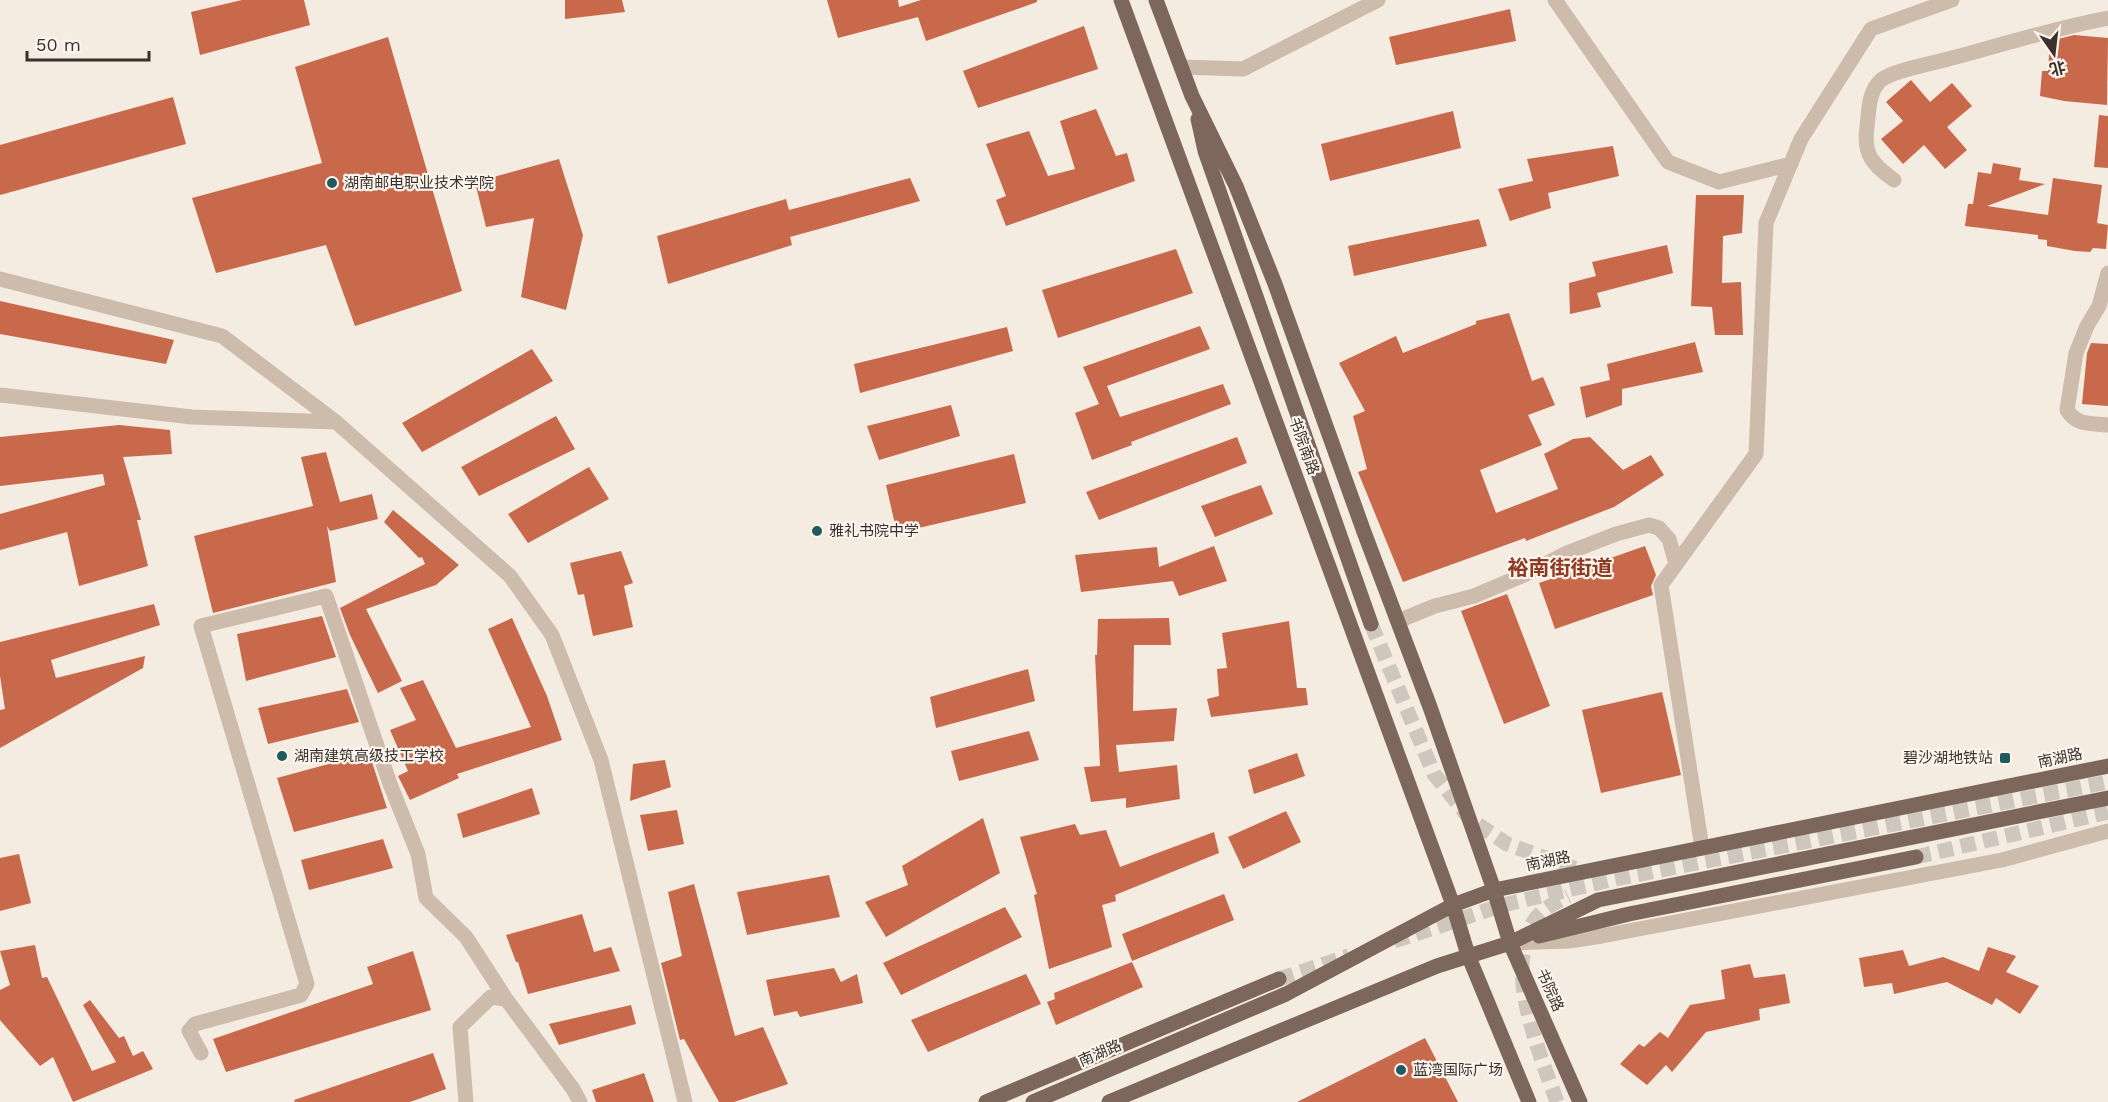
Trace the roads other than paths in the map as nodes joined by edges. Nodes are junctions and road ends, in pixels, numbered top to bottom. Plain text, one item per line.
1 (1121, 0) edge
2 (1155, 0) edge
3 (1378, 0) edge
4 (1555, 0) edge
5 (1952, 0) edge
6 (2108, 18) edge
7 (1181, 67) junction
8 (1192, 96) junction
9 (1791, 164) junction
10 (1894, 180) dead end
11 (2108, 273) edge
12 (0, 279) edge
13 (0, 395) edge
14 (336, 422) junction
15 (2108, 425) edge
16 (1676, 564) junction
17 (1398, 621) junction
18 (1371, 624) tunnel mouth
19 (2108, 766) edge
20 (2108, 798) edge
21 (2108, 831) edge
22 (1702, 848) junction
23 (1916, 857) tunnel mouth
24 (1494, 890) junction
25 (1453, 905) junction
26 (1510, 943) junction
27 (1468, 955) junction
28 (1279, 979) tunnel mouth
29 (506, 999) junction
30 (201, 1053) dead end
31 (466, 1102) edge
32 (580, 1102) edge
33 (685, 1102) edge
34 (986, 1102) edge
35 (1032, 1102) edge
36 (1109, 1102) edge
37 (1529, 1102) edge
38 (1580, 1102) edge

1 - 25 main road, 书院南路
2 - 7 main road, 书院南路
3 - 7 street
4 - 9 street
5 - 9 street
6 - 10 street
7 - 8 main road, 书院南路
8 - 17 main road, 书院南路
8 - 18 main road
9 - 16 street
11 - 15 street
12 - 14 street
13 - 14 street
14 - 33 street
16 - 17 street
16 - 22 street
17 - 24 main road, 书院南路
19 - 22 main road, 南湖路
20 - 26 main road
21 - 26 street
22 - 24 main road, 南湖路
23 - 26 main road
24 - 25 main road, 南湖路
24 - 26 main road, 书院路
25 - 27 main road, 书院南路
25 - 35 main road, 南湖路
26 - 27 main road
26 - 38 main road, 书院路
27 - 36 main road
27 - 37 main road
28 - 34 main road
29 - 30 street
29 - 31 street
29 - 32 street

